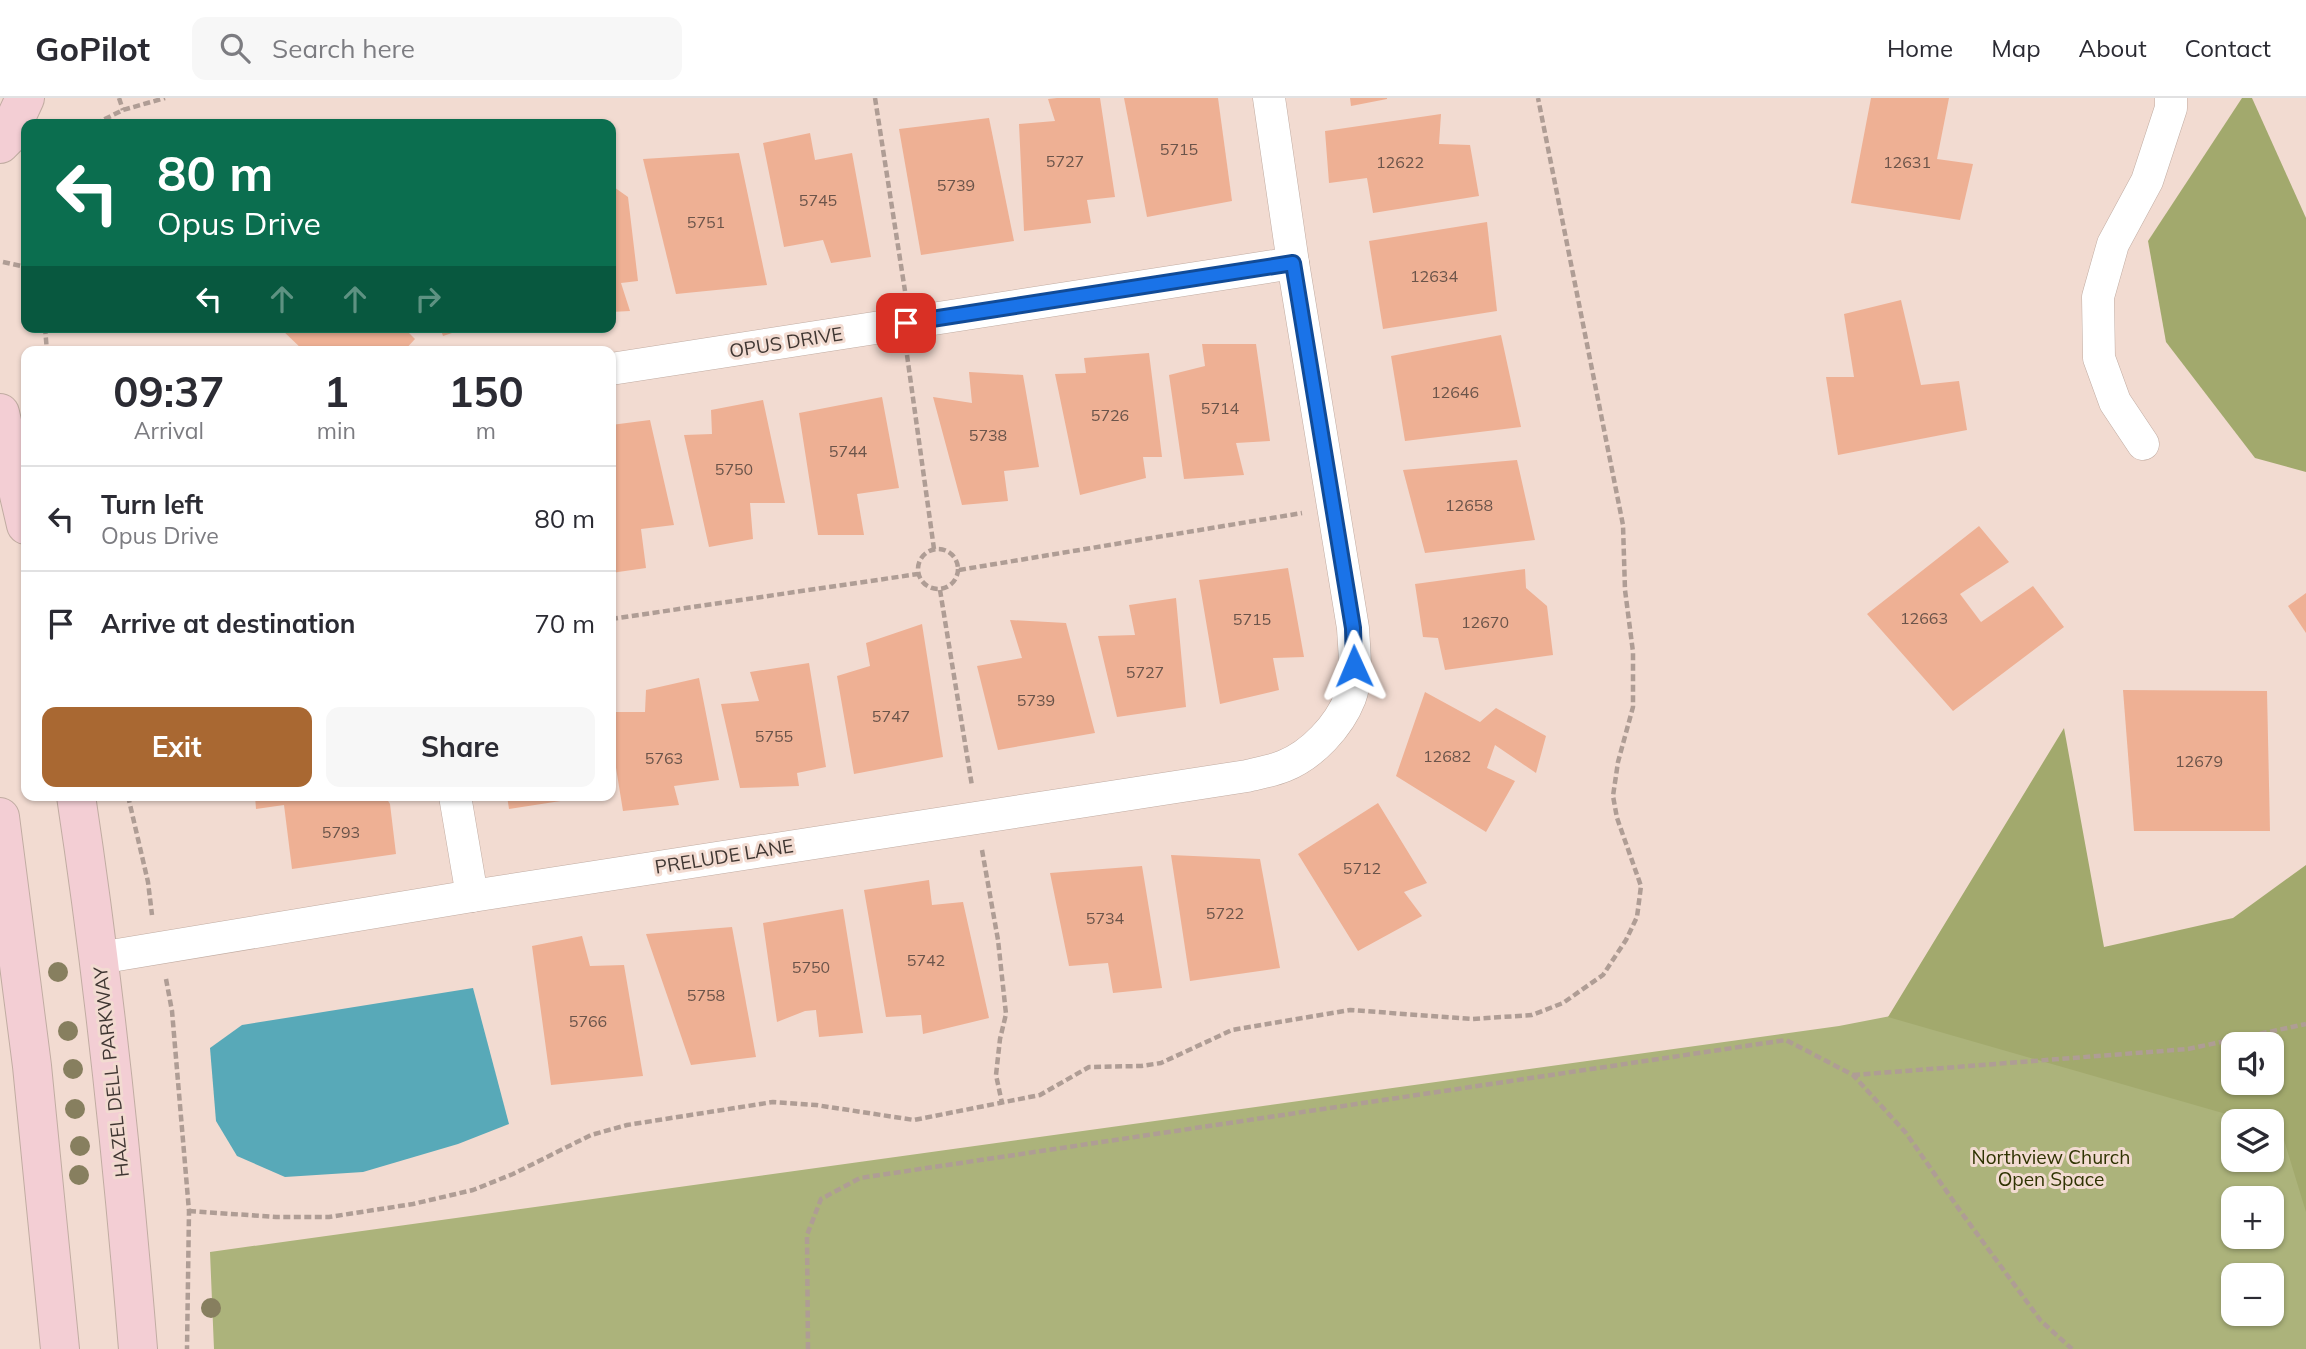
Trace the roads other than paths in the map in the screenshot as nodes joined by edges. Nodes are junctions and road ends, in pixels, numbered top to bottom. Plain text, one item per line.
1 (1269, 98) edge
2 (2171, 98) edge
3 (30, 100) edge
4 (4, 141) edge
5 (0, 175) edge
6 (1293, 263) junction
7 (616, 368) edge
8 (0, 413) edge
9 (2143, 444) dead end
10 (21, 503) edge
11 (77, 801) edge
12 (456, 801) edge
13 (0, 817) edge
14 (472, 896) junction
15 (99, 958) junction
16 (60, 1349) edge
17 (138, 1349) edge

1 - 6 street
2 - 9 street
3 - 4 main road
4 - 5 main road
6 - 7 street, OPUS DRIVE
6 - 14 street, PRELUDE LANE
8 - 10 main road
11 - 15 main road, HAZEL DELL PARKWAY
12 - 14 street
13 - 16 main road
14 - 15 street, PRELUDE LANE
15 - 17 main road, HAZEL DELL PARKWAY

